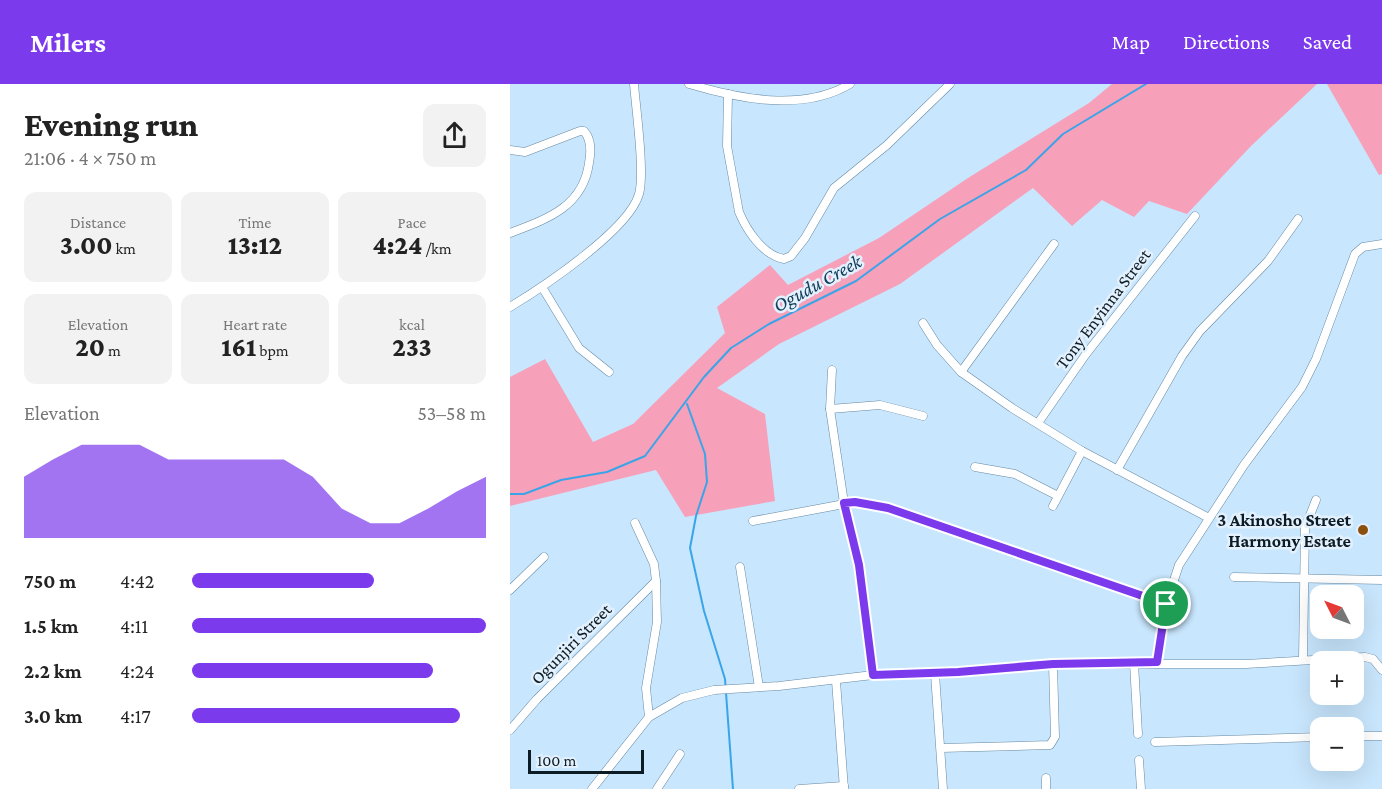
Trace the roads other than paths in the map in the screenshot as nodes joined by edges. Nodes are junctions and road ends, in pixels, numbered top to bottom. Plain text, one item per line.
1 (634, 84) edge
2 (689, 84) edge
3 (850, 84) edge
4 (950, 84) edge
5 (728, 94) junction
6 (510, 150) edge
7 (1195, 216) dead end
8 (1299, 219) dead end
9 (510, 233) edge
10 (1054, 244) dead end
11 (1382, 244) edge
12 (542, 287) junction
13 (510, 307) edge
14 (923, 323) dead end
15 (832, 370) dead end
16 (609, 372) dead end
17 (961, 372) junction
18 (830, 409) junction
19 (923, 416) dead end
20 (1038, 423) junction
21 (1082, 451) junction
22 (975, 467) dead end
23 (1117, 470) junction
24 (1058, 496) junction
25 (1316, 500) dead end
26 (844, 503) junction
27 (1053, 506) dead end
28 (1209, 518) junction
29 (753, 521) dead end
30 (635, 523) dead end
31 (544, 557) dead end
32 (740, 567) dead end
33 (1234, 577) dead end
34 (1303, 579) junction
35 (1382, 580) edge
36 (656, 581) junction
37 (510, 590) edge
38 (1166, 604) junction
39 (1303, 659) junction
40 (1157, 662) junction
41 (1134, 663) junction
42 (1053, 664) junction
43 (1382, 670) edge
44 (935, 674) junction
45 (873, 675) junction
46 (836, 681) junction
47 (755, 687) junction
48 (649, 717) junction
49 (510, 730) edge
50 (1138, 734) dead end
51 (1364, 736) edge
52 (1382, 736) edge
53 (1310, 737) edge
54 (1155, 742) dead end
55 (941, 747) junction
56 (680, 754) dead end
57 (1139, 760) dead end
58 (1046, 778) dead end
59 (844, 788) edge
60 (592, 789) edge
61 (657, 789) edge
62 (799, 789) edge
63 (943, 789) edge
64 (1046, 789) edge
65 (1141, 789) edge

1 - 12 street
2 - 5 street
3 - 5 street
4 - 5 street
6 - 9 street
7 - 20 street, Tony Enyinna Street
8 - 23 street
10 - 17 street
11 - 28 street
12 - 13 street
12 - 16 street
14 - 17 street
15 - 18 street
17 - 20 street
18 - 19 street
18 - 26 street
20 - 21 street
21 - 23 street
21 - 24 street
22 - 24 street
23 - 28 street
24 - 27 street
25 - 34 street
26 - 29 street
26 - 38 street
26 - 45 street
28 - 38 street
30 - 36 street
31 - 37 street
32 - 47 street
33 - 34 street
34 - 35 street
34 - 39 street
36 - 48 street
36 - 49 street, Ogunjiri Street
38 - 40 street
39 - 40 street
39 - 43 street
40 - 41 street
41 - 42 street
41 - 50 street
42 - 44 street
42 - 55 street
44 - 45 street
44 - 55 street
45 - 46 street
46 - 47 street
46 - 59 street
47 - 48 street
48 - 60 street
51 - 52 street
53 - 54 street
55 - 63 street
56 - 61 street
57 - 65 street
58 - 64 street
59 - 62 street

